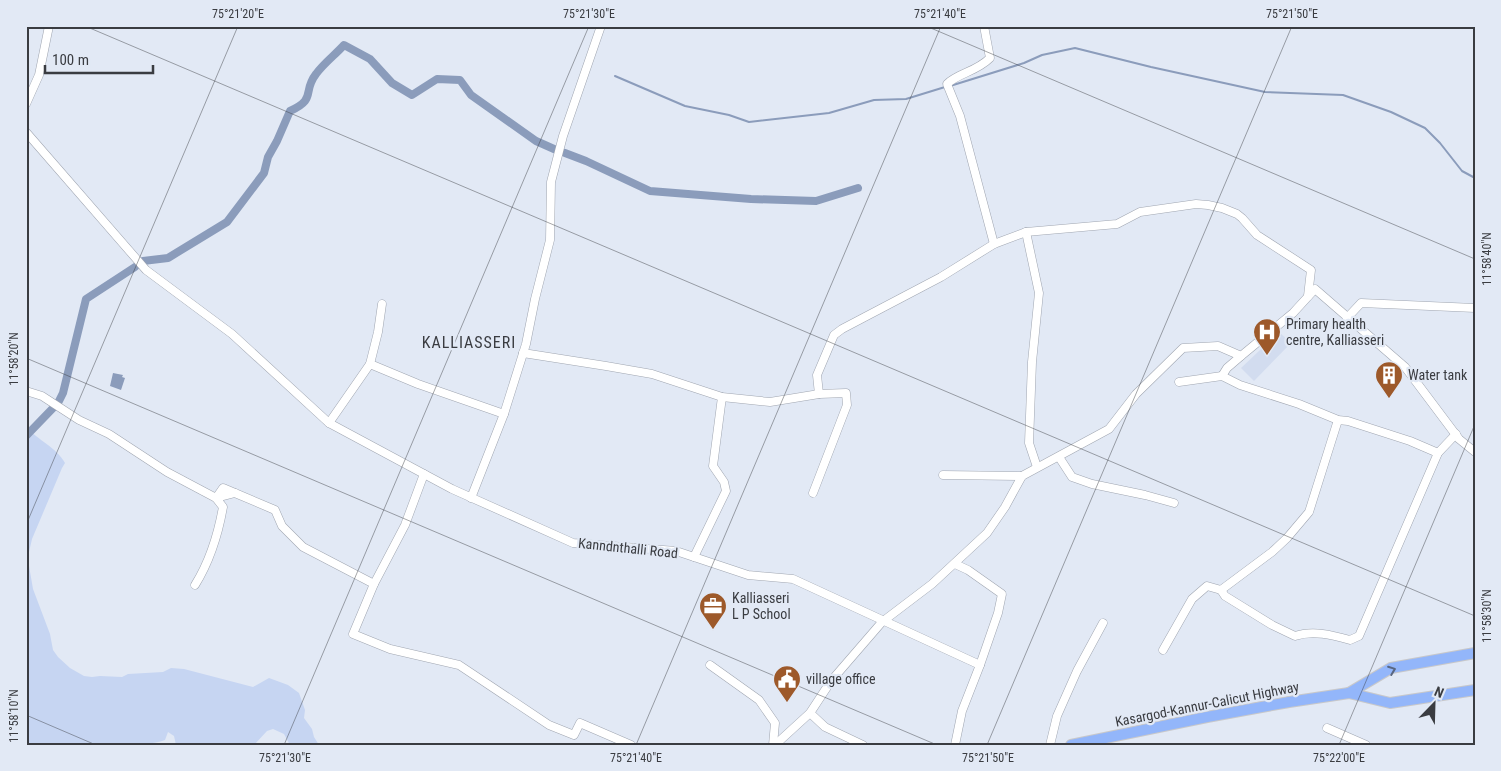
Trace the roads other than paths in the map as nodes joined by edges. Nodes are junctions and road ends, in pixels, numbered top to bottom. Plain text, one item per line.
1 (49, 26) edge
2 (601, 26) edge
3 (984, 26) edge
4 (26, 104) edge
5 (26, 132) edge
6 (1026, 232) junction
7 (994, 244) junction
8 (1308, 296) junction
9 (382, 304) dead end
10 (1475, 308) edge
11 (1348, 318) junction
12 (523, 353) junction
13 (1241, 356) junction
14 (370, 364) junction
15 (1222, 376) junction
16 (1179, 382) dead end
17 (26, 391) edge
18 (819, 394) junction
19 (722, 397) junction
20 (504, 414) junction
21 (1338, 420) junction
22 (329, 423) junction
23 (1456, 434) junction
24 (1475, 452) edge
25 (1438, 453) junction
26 (1059, 457) junction
27 (1037, 467) junction
28 (424, 474) junction
29 (943, 475) dead end
30 (1022, 476) junction
31 (812, 493) dead end
32 (216, 498) junction
33 (471, 498) junction
34 (1174, 503) dead end
35 (694, 557) junction
36 (955, 564) junction
37 (374, 584) junction
38 (195, 585) dead end
39 (1220, 590) junction
40 (882, 622) junction
41 (1103, 623) dead end
42 (1163, 650) dead end
43 (1475, 653) edge
44 (710, 665) dead end
45 (980, 665) junction
46 (1475, 690) edge
47 (1349, 693) junction
48 (810, 713) junction
49 (1326, 728) dead end
50 (631, 745) edge
51 (774, 745) edge
52 (863, 745) edge
53 (955, 745) edge
54 (1050, 745) edge
55 (1071, 745) edge
56 (1366, 745) edge

1 - 4 street
2 - 12 street
3 - 7 street
5 - 22 street, Kanndnthalli Road
6 - 7 street
6 - 8 street
6 - 27 street
7 - 18 street
8 - 11 street
8 - 13 street
9 - 14 street
10 - 11 street
11 - 23 street
12 - 19 street
12 - 20 street
13 - 15 street
13 - 26 street
14 - 20 street
14 - 22 street
15 - 16 street
15 - 21 street
17 - 32 street
18 - 19 street
18 - 31 street
19 - 35 street
20 - 33 street
21 - 25 street
21 - 39 street
22 - 28 street, Kanndnthalli Road
23 - 24 street
23 - 25 street
25 - 39 street
26 - 27 street
26 - 34 street
27 - 30 street
28 - 33 street, Kanndnthalli Road
28 - 37 street
29 - 30 street
30 - 36 street
32 - 37 street
32 - 38 street
33 - 35 street, Kanndnthalli Road
35 - 40 street, Kanndnthalli Road
36 - 40 street
36 - 45 street
37 - 50 street
39 - 42 street
40 - 45 street, Kanndnthalli Road
40 - 48 street
41 - 54 street
47 -> 43 highway, Kasargod-Kannur-Calicut Highway
44 - 51 street
45 - 53 street
46 - 47 highway, Kasargod-Kannur-Calicut Highway
47 - 55 highway, Kasargod-Kannur-Calicut Highway
48 - 51 street
48 - 52 street
49 - 56 street

